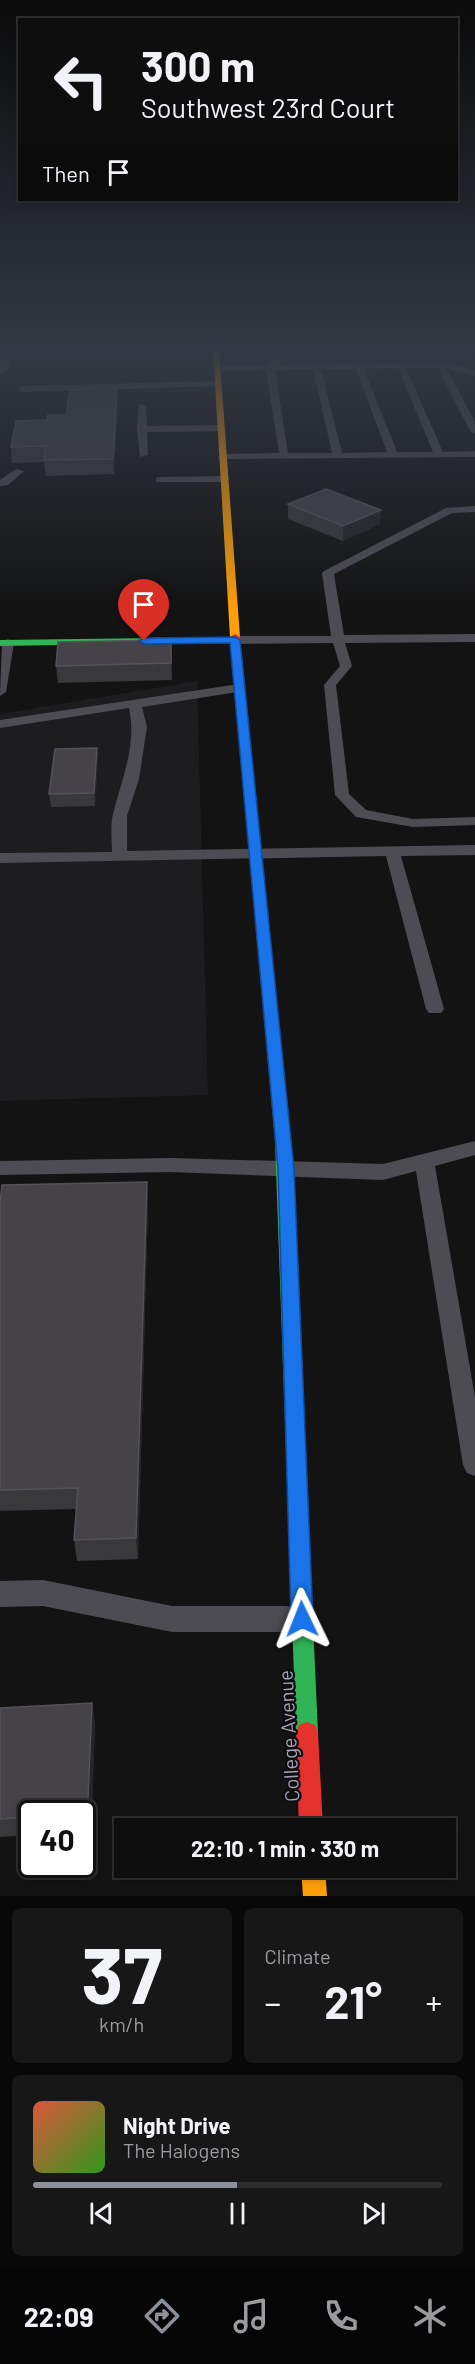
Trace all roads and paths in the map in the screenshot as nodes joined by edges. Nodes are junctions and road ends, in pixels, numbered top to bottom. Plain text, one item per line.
1 (142, 437) edge
2 (222, 437) edge
3 (281, 437) edge
4 (333, 437) edge
5 (386, 437) edge
6 (432, 437) edge
7 (439, 454) junction
8 (475, 454) edge
9 (142, 455) dead end
10 (393, 455) junction
11 (284, 456) junction
12 (338, 456) junction
13 (223, 457) junction
14 (19, 471) dead end
15 (224, 479) junction
16 (160, 480) dead end
17 (0, 483) edge
18 (475, 509) edge
19 (475, 638) edge
20 (338, 639) junction
21 (235, 640) junction
22 (4, 643) edge
23 (239, 688) junction
24 (0, 692) edge
25 (135, 704) junction
26 (0, 724) edge
27 (475, 821) edge
28 (475, 850) edge
29 (392, 852) junction
30 (255, 855) junction
31 (118, 857) junction
32 (0, 858) edge
33 (435, 1009) dead end
34 (475, 1148) edge
35 (424, 1161) junction
36 (0, 1168) edge
37 (286, 1169) junction
38 (475, 1465) edge
39 (0, 1594) edge
40 (302, 1619) junction
41 (311, 1818) edge
42 (314, 1878) edge
43 (315, 1896) edge

1 - 9 lane
2 - 13 street, College Avenue
3 - 11 lane
4 - 12 lane
5 - 10 lane
6 - 7 lane
7 - 8 lane
7 - 10 lane
10 - 12 lane
11 - 12 lane
11 - 13 lane
13 - 15 street, College Avenue
14 - 17 lane
15 - 16 lane
15 - 21 street, College Avenue
18 - 20 lane
19 - 20 lane
20 - 21 lane
20 - 27 lane
21 - 22 street
21 - 23 street, College Avenue
22 - 24 lane
23 - 25 lane
23 - 30 street, College Avenue
25 - 26 lane
25 - 31 lane
28 - 29 lane
29 - 30 lane
29 - 33 lane
30 - 31 lane
30 - 37 street, College Avenue
31 - 32 lane
34 - 35 lane
35 - 37 lane
35 - 38 lane
36 - 37 lane
37 - 40 street, College Avenue
39 - 40 lane
40 - 41 street, College Avenue
42 - 43 street

